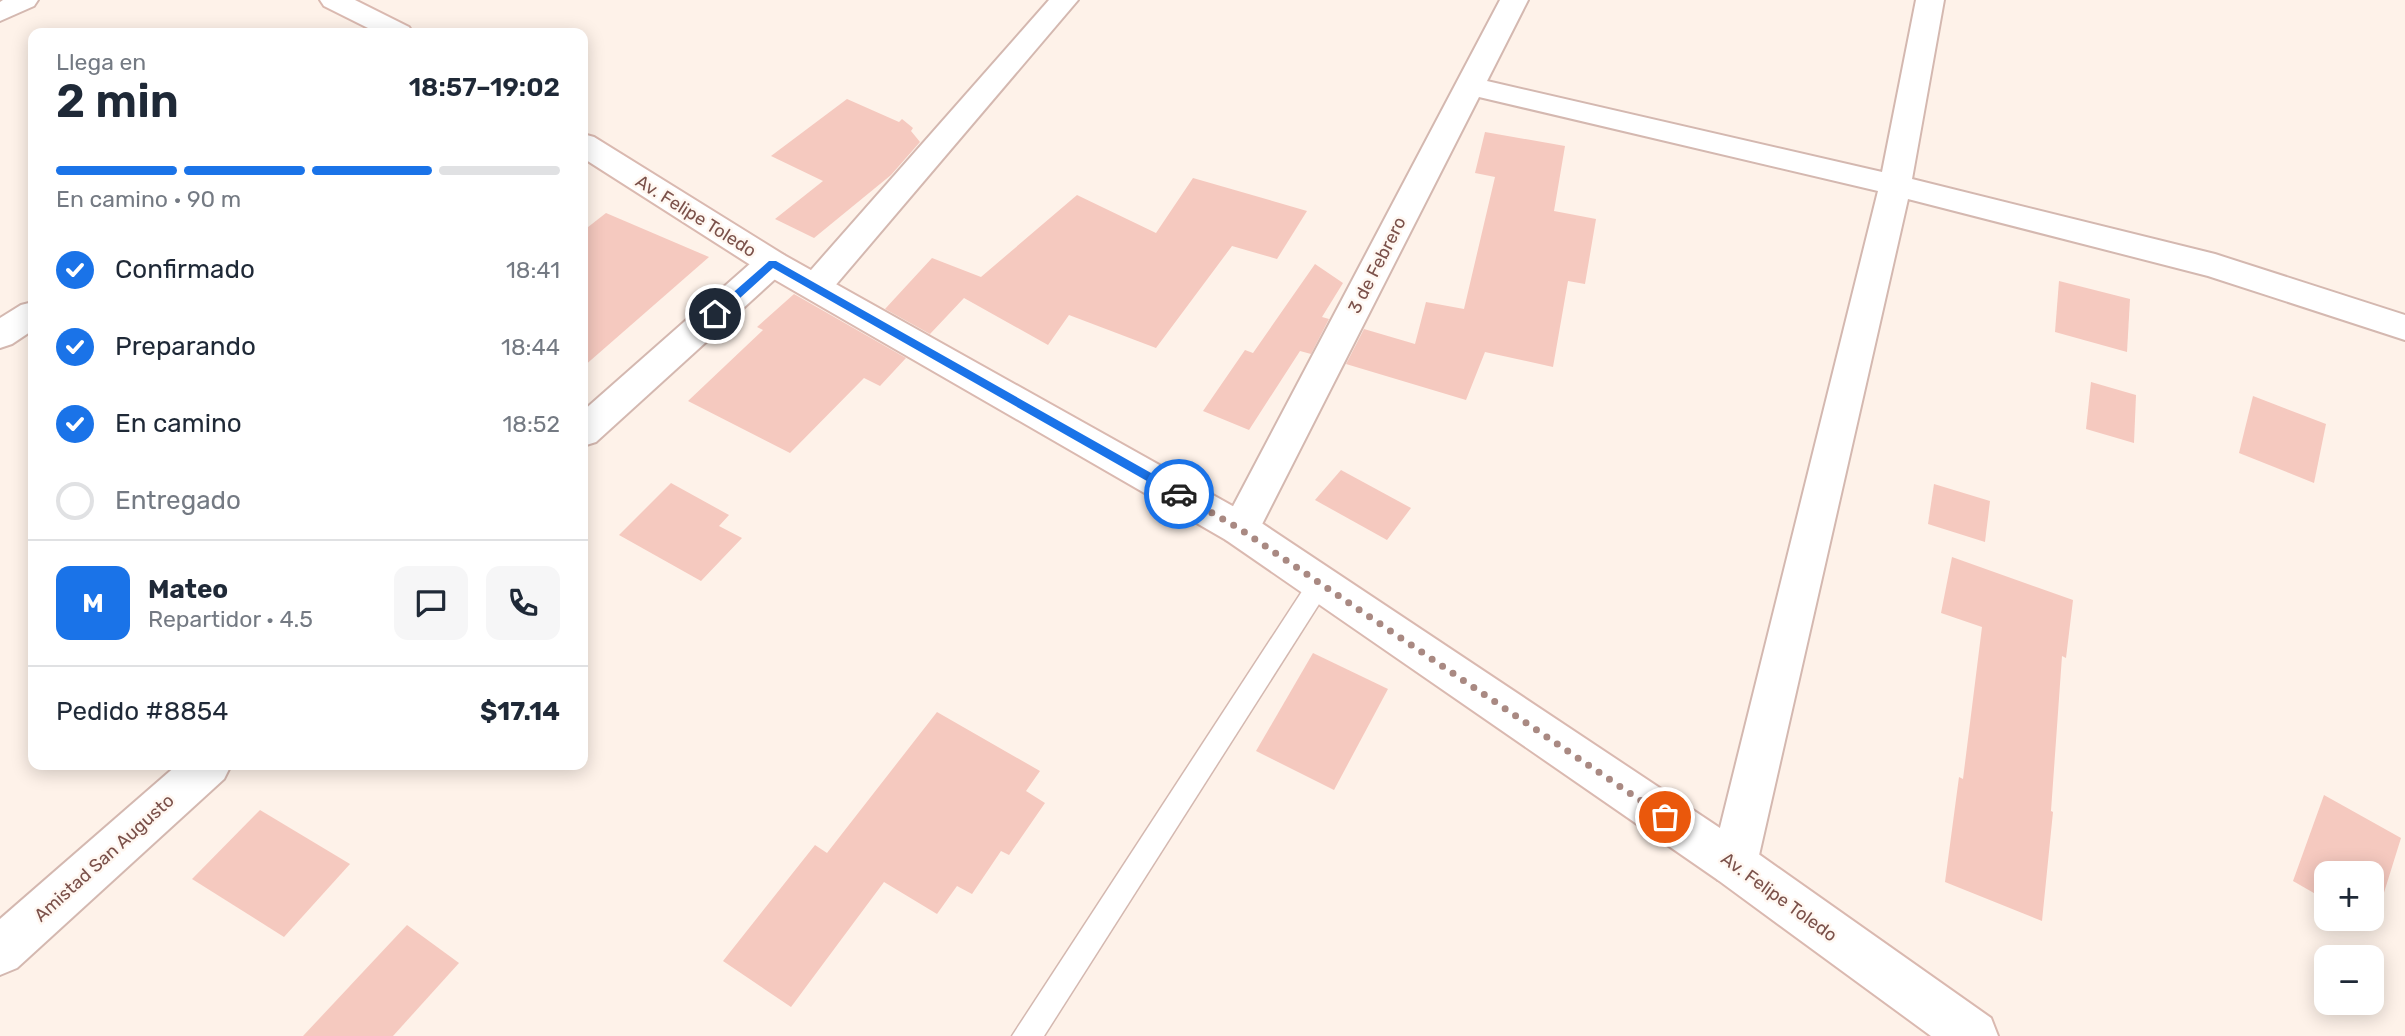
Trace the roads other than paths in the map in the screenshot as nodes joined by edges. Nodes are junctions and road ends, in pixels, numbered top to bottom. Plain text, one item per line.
1 (24, 0) edge
2 (334, 0) edge
3 (1064, 0) edge
4 (1514, 0) edge
5 (1930, 0) edge
6 (0, 13) edge
7 (389, 28) edge
8 (1470, 86) junction
9 (588, 147) edge
10 (1895, 185) junction
11 (772, 263) junction
12 (816, 286) junction
13 (28, 317) edge
14 (2405, 328) edge
15 (0, 335) edge
16 (588, 428) edge
17 (1240, 529) junction
18 (1320, 583) junction
19 (203, 770) edge
20 (1734, 864) junction
21 (0, 951) edge
22 (1027, 1036) edge
23 (1973, 1036) edge

1 - 6 street
2 - 7 street
3 - 12 street
4 - 8 street, 3 de Febrero
5 - 10 street
8 - 10 street
8 - 17 street, 3 de Febrero
9 - 11 street, Av. Felipe Toledo
10 - 14 street
10 - 20 street
11 - 12 street, Av. Felipe Toledo
11 - 16 street
12 - 17 street, Av. Felipe Toledo
13 - 15 street
17 - 18 street, Av. Felipe Toledo
18 - 20 street, Av. Felipe Toledo
18 - 22 lane
19 - 21 street, Amistad San Augusto
20 - 23 street, Av. Felipe Toledo

